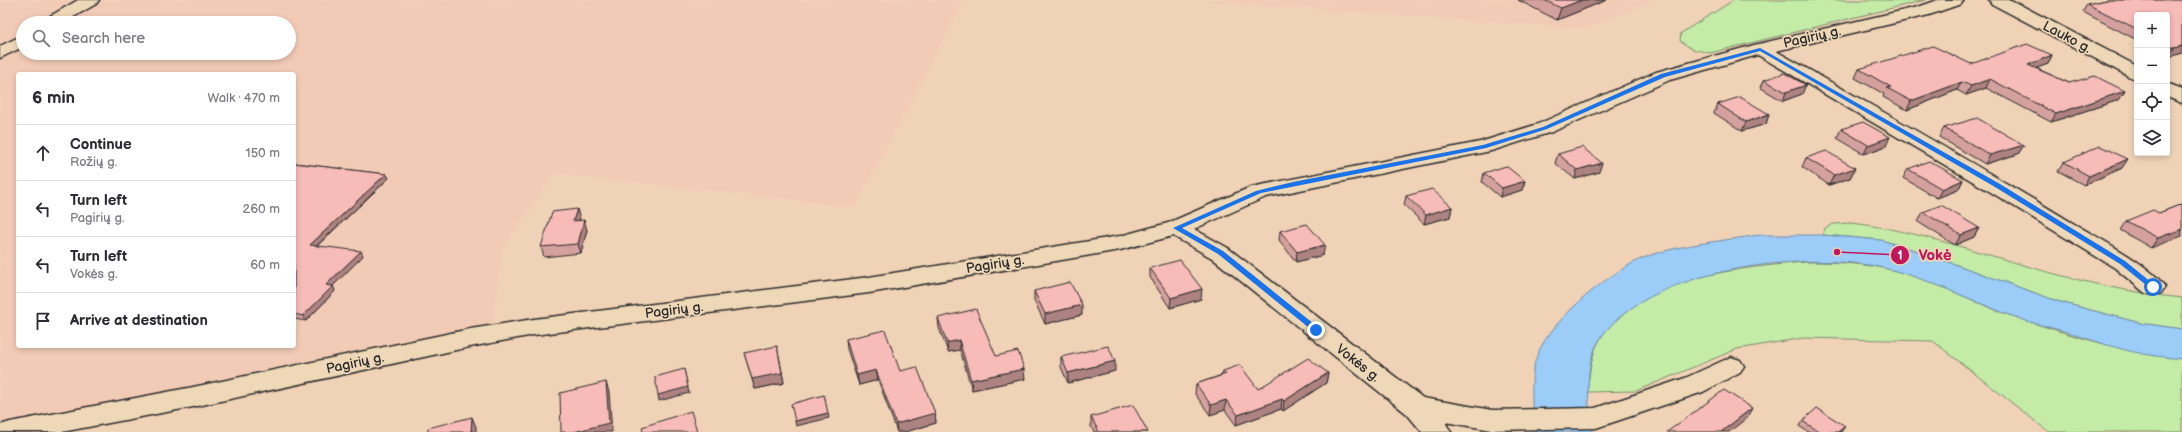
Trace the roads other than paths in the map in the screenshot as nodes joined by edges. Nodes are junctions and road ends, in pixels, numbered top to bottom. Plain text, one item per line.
1 (90, 0) edge
2 (1955, 0) edge
3 (1998, 0) edge
4 (63, 16) edge
5 (16, 44) edge
6 (1760, 49) junction
7 (0, 53) edge
8 (2134, 71) edge
9 (2170, 91) edge
10 (2182, 97) edge
11 (1176, 228) junction
12 (2153, 287) dead end
13 (1731, 366) dead end
14 (1416, 408) junction
15 (10, 432) edge
16 (1438, 432) edge

1 - 4 street
2 - 6 street, Pagirių g.
3 - 8 street, Lauko g.
5 - 7 street
6 - 11 street, Pagirių g.
6 - 12 street
9 - 10 street
11 - 14 street, Vokės g.
11 - 15 street, Pagirių g.
13 - 14 street
14 - 16 street, Vokės g.

